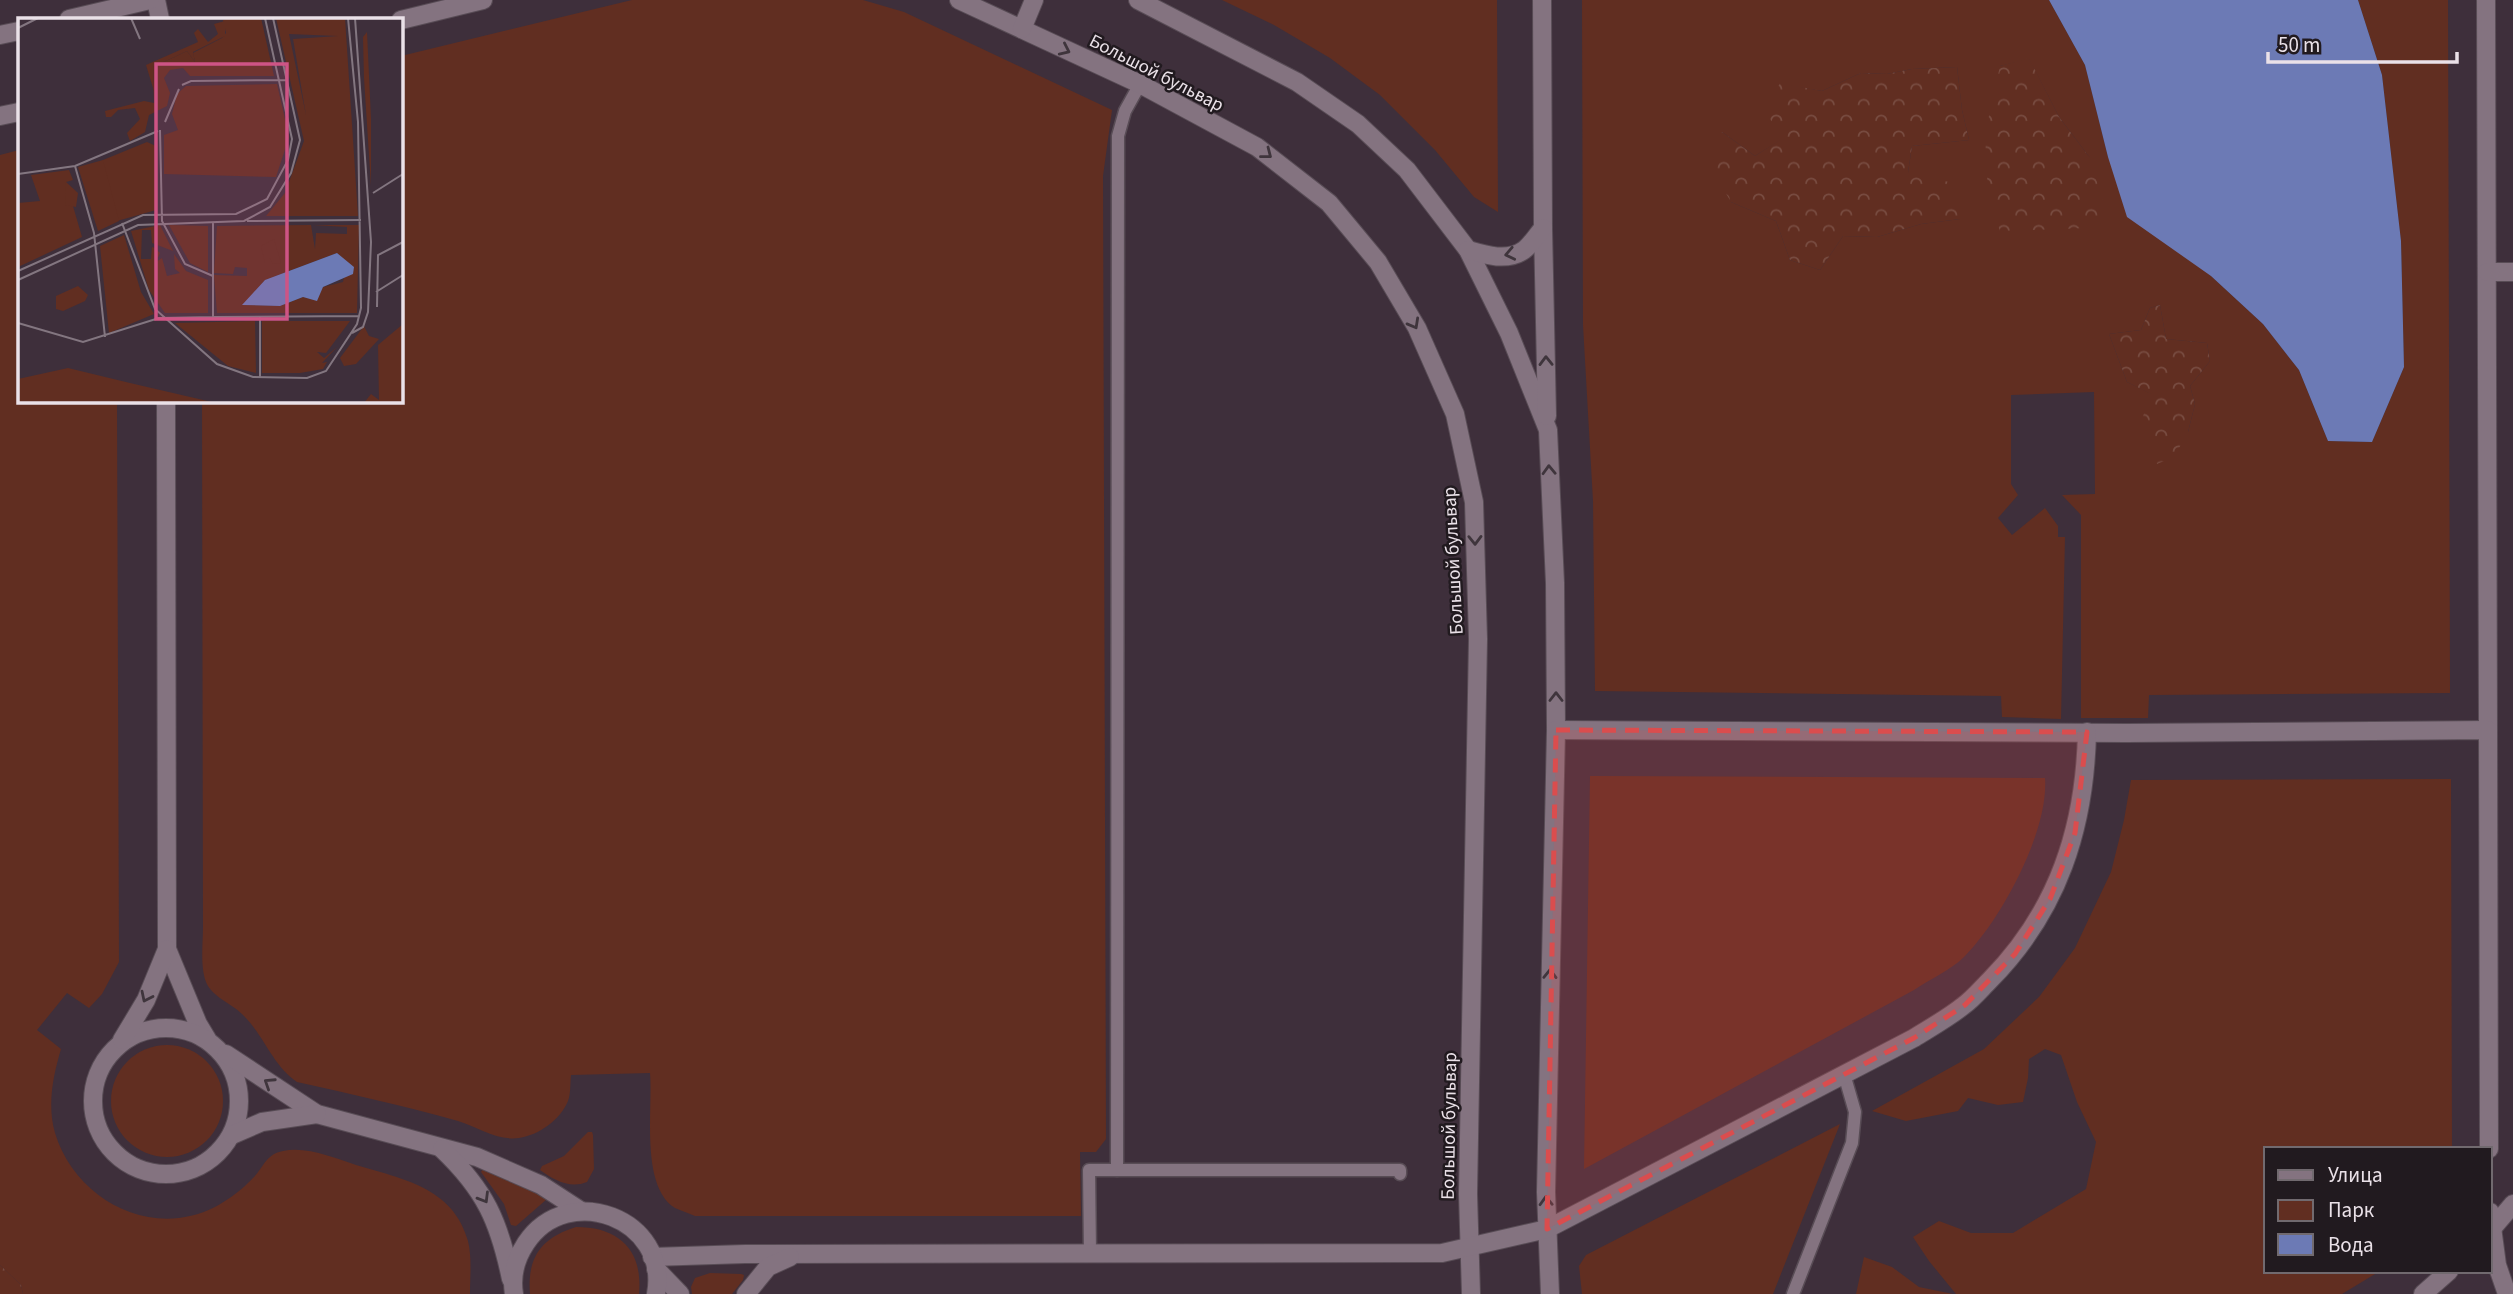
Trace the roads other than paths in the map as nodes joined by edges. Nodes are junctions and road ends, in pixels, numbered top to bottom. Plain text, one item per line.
1 (150, 0) edge
2 (156, 0) edge
3 (483, 0) edge
4 (959, 0) edge
5 (1034, 0) edge
6 (1138, 0) edge
7 (1542, 0) edge
8 (2486, 0) edge
9 (73, 18) edge
10 (160, 18) edge
11 (402, 20) edge
12 (1023, 29) junction
13 (18, 31) edge
14 (0, 35) edge
15 (1140, 84) junction
16 (18, 112) edge
17 (0, 116) edge
18 (1543, 228) junction
19 (1468, 250) junction
20 (2487, 272) junction
21 (2513, 272) edge
22 (166, 402) edge
23 (1548, 430) junction
24 (1556, 730) junction
25 (2488, 730) junction
26 (2087, 732) junction
27 (167, 949) junction
28 (207, 1039) junction
29 (120, 1043) junction
30 (221, 1051) junction
31 (1844, 1074) junction
32 (317, 1114) junction
33 (232, 1135) junction
34 (440, 1146) junction
35 (2488, 1147) edge
36 (1117, 1170) junction
37 (1400, 1174) dead end
38 (2513, 1204) edge
39 (581, 1211) junction
40 (2492, 1224) edge
41 (1547, 1229) junction
42 (2492, 1232) edge
43 (1468, 1247) junction
44 (1090, 1253) junction
45 (795, 1254) junction
46 (654, 1263) junction
47 (2447, 1273) edge
48 (514, 1291) edge
49 (656, 1294) edge
50 (680, 1294) edge
51 (746, 1294) edge
52 (1471, 1294) edge
53 (1550, 1294) edge
54 (1793, 1294) edge
55 (2423, 1294) edge
56 (2507, 1294) edge

1 - 9 street
2 - 10 street
3 - 11 street
4 - 12 street, Большой бульвар
5 - 12 street
6 - 19 street
7 - 18 street
8 - 20 street
12 -> 15 street, Большой бульвар
13 - 14 street
15 - 36 lane
15 -> 43 street, Большой бульвар
16 - 17 street
18 -> 19 street
23 -> 18 street
19 - 23 street
20 - 21 street
20 - 25 street
22 - 27 street
24 -> 23 street
24 - 26 street
41 -> 24 street
25 - 26 street
25 - 35 street
26 - 31 street
27 - 28 street
27 -> 29 street
28 - 29 street
28 - 30 street
29 - 33 street
32 -> 30 street
30 - 33 street
31 - 41 street
31 - 54 lane
32 - 33 street
32 - 34 street
34 - 39 street
34 -> 48 street
36 - 37 lane
36 - 44 lane
38 - 40 street
39 - 46 street
39 - 48 street
41 - 43 street
41 - 53 street
42 - 56 street
43 - 44 street
43 - 52 street, Большой бульвар
44 - 45 street
45 - 46 street
45 - 51 street
46 - 49 street
46 - 50 street
47 - 55 street

